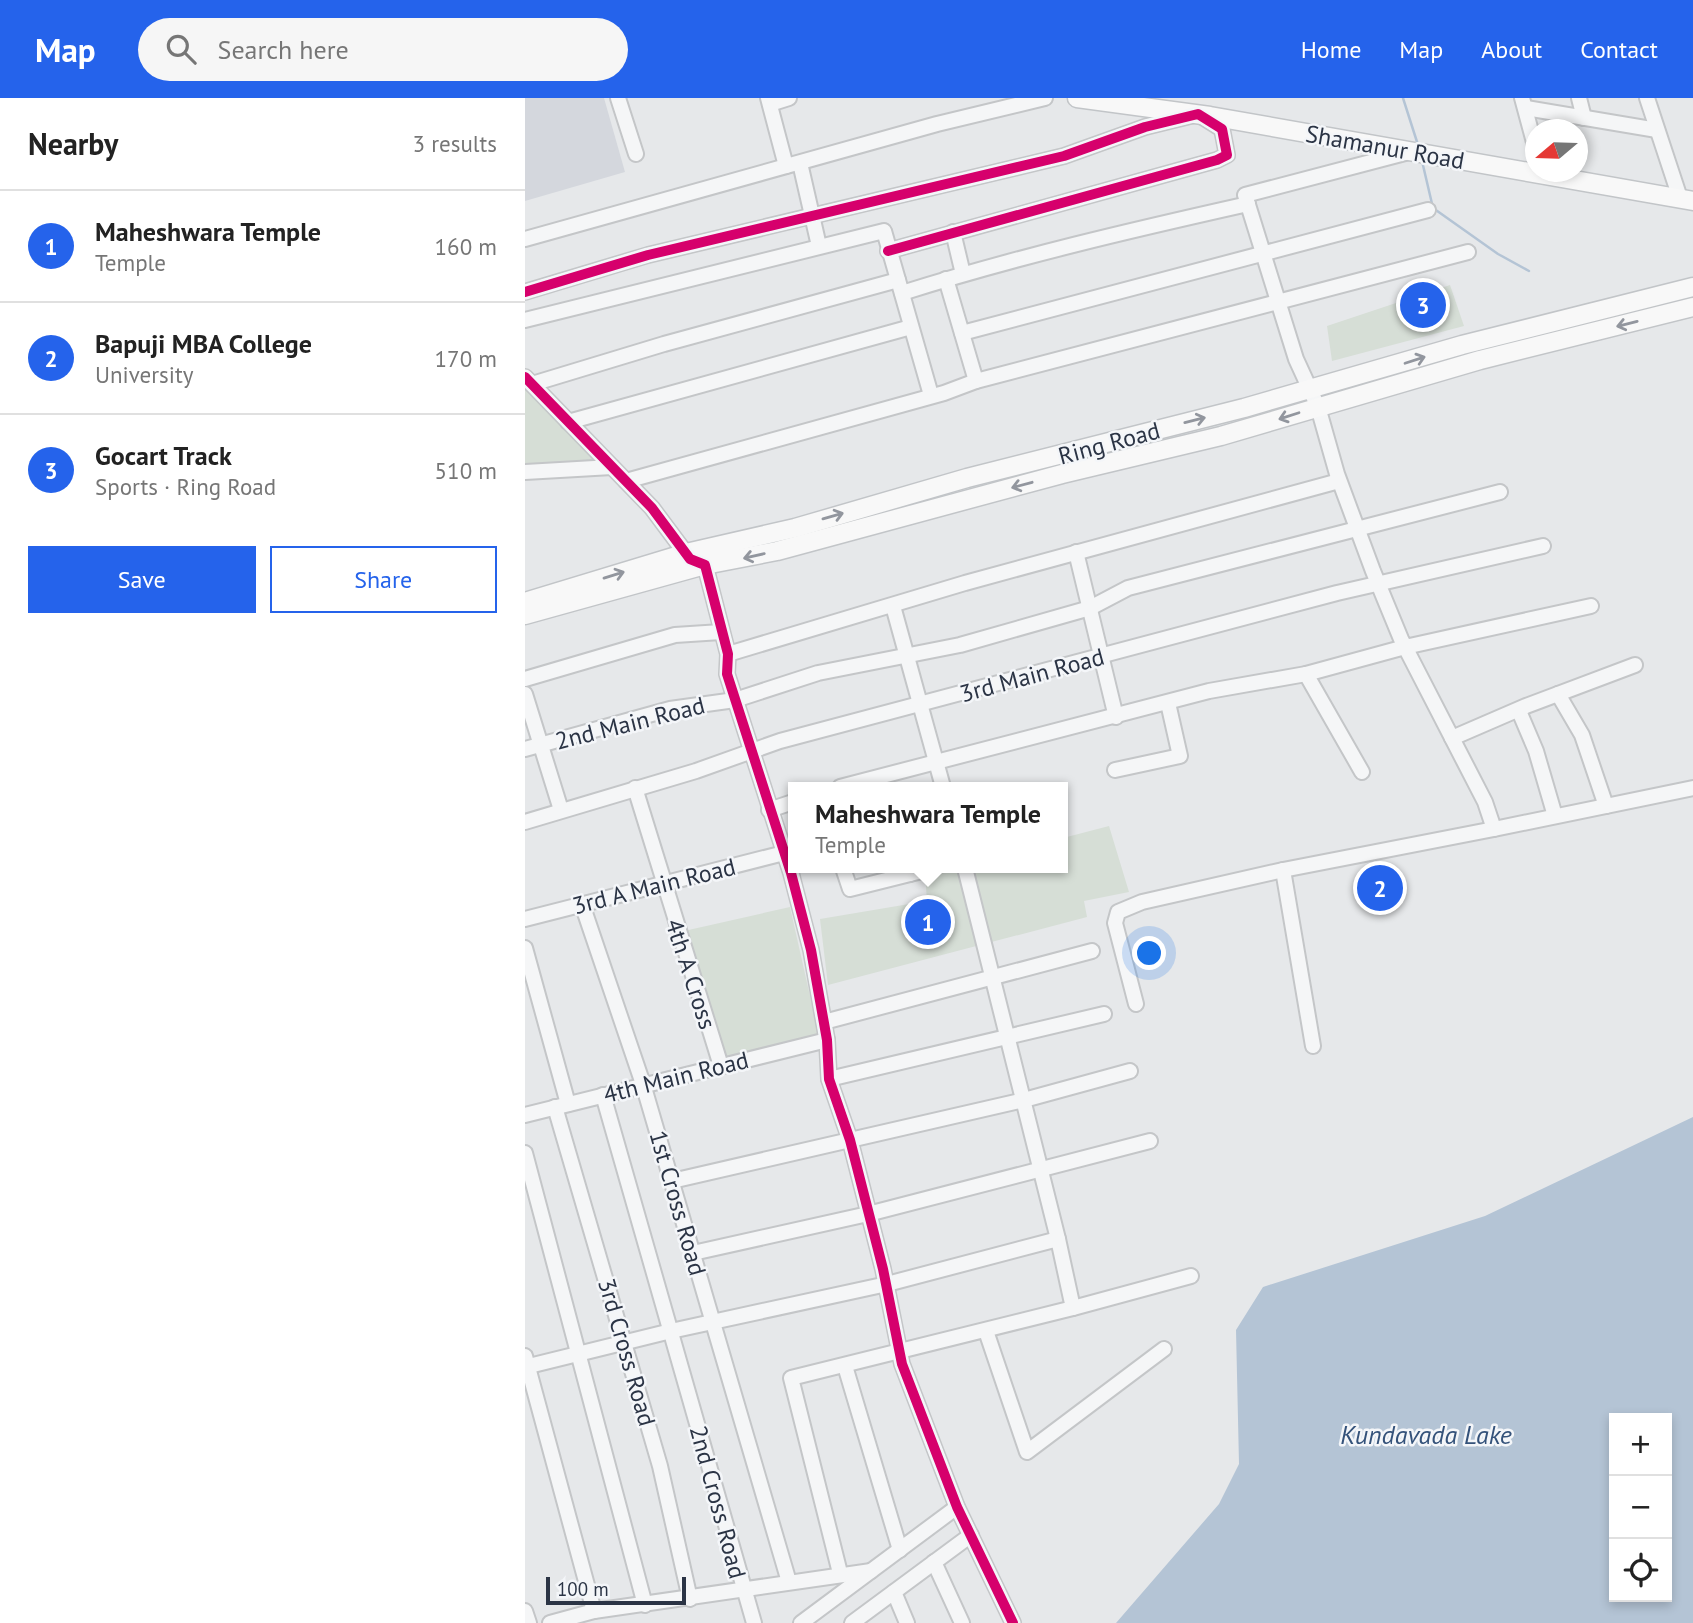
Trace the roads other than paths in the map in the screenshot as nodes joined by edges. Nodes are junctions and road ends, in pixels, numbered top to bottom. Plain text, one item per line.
1 (618, 98) edge
2 (789, 98) edge
3 (1045, 98) edge
4 (1077, 98) edge
5 (1579, 98) edge
6 (1647, 98) edge
7 (769, 101) edge
8 (1118, 101) edge
9 (1524, 103) edge
10 (1198, 114) junction
11 (1584, 118) junction
12 (1657, 130) junction
13 (1416, 153) junction
14 (636, 154) dead end
15 (793, 165) junction
16 (1525, 171) edge
17 (1587, 182) edge
18 (1686, 200) edge
19 (1248, 204) junction
20 (1429, 209) dead end
21 (812, 217) junction
22 (953, 232) junction
23 (525, 239) edge
24 (820, 246) junction
25 (888, 251) junction
26 (1468, 252) dead end
27 (1265, 253) junction
28 (963, 274) junction
29 (946, 279) junction
30 (900, 286) junction
31 (1693, 287) edge
32 (525, 292) edge
33 (1280, 301) junction
34 (1693, 307) edge
35 (525, 320) edge
36 (911, 327) junction
37 (962, 332) junction
38 (976, 380) junction
39 (528, 381) edge
40 (1311, 388) junction
41 (931, 396) junction
42 (1318, 407) junction
43 (568, 422) junction
44 (612, 467) junction
45 (525, 472) edge
46 (626, 481) junction
47 (1339, 481) junction
48 (1500, 492) dead end
49 (1357, 527) junction
50 (1543, 545) dead end
51 (1076, 552) junction
52 (686, 553) junction
53 (705, 565) junction
54 (1379, 584) junction
55 (525, 602) edge
56 (893, 606) junction
57 (1591, 606) dead end
58 (1090, 608) junction
59 (525, 615) edge
60 (720, 632) junction
61 (1405, 647) junction
62 (728, 654) junction
63 (907, 657) junction
64 (1100, 657) junction
65 (1635, 665) dead end
66 (1306, 674) junction
67 (525, 679) edge
68 (525, 694) edge
69 (1558, 694) junction
70 (735, 700) junction
71 (1168, 703) junction
72 (920, 705) junction
73 (1519, 711) junction
74 (1116, 718) junction
75 (1452, 738) junction
76 (532, 747) edge
77 (750, 753) junction
78 (936, 763) junction
79 (1115, 770) dead end
80 (1362, 772) dead end
81 (887, 781) edge
82 (942, 782) edge
83 (635, 788) junction
84 (1693, 788) edge
85 (788, 804) edge
86 (1606, 806) junction
87 (561, 810) junction
88 (769, 810) junction
89 (1555, 816) junction
90 (525, 822) edge
91 (1494, 829) junction
92 (784, 853) junction
93 (788, 867) edge
94 (1283, 870) junction
95 (790, 873) edge
96 (845, 873) edge
97 (903, 873) edge
98 (966, 873) edge
99 (662, 883) junction
100 (583, 904) junction
101 (525, 919) edge
102 (525, 948) edge
103 (1092, 951) dead end
104 (992, 978) junction
105 (1136, 1004) dead end
106 (1104, 1014) dead end
107 (824, 1021) junction
108 (1008, 1038) junction
109 (827, 1040) junction
110 (1313, 1046) dead end
111 (721, 1066) junction
112 (1130, 1072) dead end
113 (829, 1079) junction
114 (643, 1084) junction
115 (603, 1095) junction
116 (1024, 1100) junction
117 (562, 1106) junction
118 (525, 1115) edge
119 (850, 1140) junction
120 (1150, 1141) dead end
121 (525, 1153) edge
122 (1042, 1168) junction
123 (672, 1181) junction
124 (867, 1214) junction
125 (1058, 1239) junction
126 (693, 1253) junction
127 (1191, 1276) dead end
128 (887, 1284) junction
129 (1073, 1308) junction
130 (713, 1322) junction
131 (671, 1331) junction
132 (986, 1331) junction
133 (625, 1342) junction
134 (1164, 1349) dead end
135 (900, 1350) junction
136 (579, 1354) junction
137 (526, 1363) edge
138 (845, 1366) junction
139 (957, 1507) junction
140 (971, 1535) junction
141 (900, 1550) junction
142 (934, 1562) junction
143 (871, 1571) junction
144 (840, 1573) junction
145 (789, 1582) junction
146 (743, 1592) junction
147 (894, 1592) junction
148 (690, 1599) junction
149 (645, 1605) junction
150 (525, 1611) edge
151 (594, 1611) junction
152 (853, 1622) edge
153 (529, 1623) edge
154 (550, 1623) edge
155 (754, 1623) edge
156 (801, 1623) edge
157 (907, 1623) edge
158 (962, 1623) edge
159 (1013, 1623) edge

1 - 14 street
2 - 7 street
3 - 15 street
4 - 8 main road, Shamanur Road
5 - 11 street
6 - 12 street
7 - 15 street
8 - 10 main road, Shamanur Road
9 - 11 street
10 - 13 main road, Shamanur Road
10 - 21 street
10 - 22 street
11 - 12 street
12 - 18 street
13 - 16 main road, Shamanur Road
13 - 19 street
15 - 21 street
15 - 23 street
17 - 18 main road, Shamanur Road
19 - 27 street
19 - 28 street
20 - 27 street
21 - 24 street
21 - 32 street
22 - 25 street
22 - 28 street
24 - 25 street
24 - 35 street
25 - 30 street
26 - 33 street
27 - 33 street
27 - 37 street
28 - 29 street
29 - 30 street
29 - 37 street
30 - 36 street
30 - 39 street
40 -> 31 main road, Ring Road
33 - 38 street
33 - 40 street
34 -> 42 main road, Ring Road
36 - 41 street
36 - 43 street
37 - 38 street
38 - 41 street
39 - 43 street
40 - 42 street
52 -> 40 main road, Ring Road
41 - 46 street
42 - 47 street
42 -> 53 main road, Ring Road
43 - 44 street
44 - 45 street
44 - 46 street
46 - 52 street
47 - 49 street
47 - 51 street
48 - 49 street, 2nd Main Road
49 - 54 street
49 - 58 street, 2nd Main Road
50 - 54 street, 3rd Main Road
51 - 56 street
51 - 58 street
52 - 53 street
55 -> 52 main road, Ring Road
53 - 59 main road, Ring Road
53 - 60 street
54 - 61 street
54 - 64 street, 3rd Main Road
56 - 62 street
56 - 63 street
57 - 61 street
58 - 63 street, 2nd Main Road
58 - 64 street
60 - 62 street
60 - 67 street
61 - 66 street
61 - 75 street
62 - 70 street
63 - 70 street, 2nd Main Road
63 - 72 street
64 - 72 street, 3rd Main Road
64 - 74 street
65 - 69 street
66 - 71 street
66 - 80 street
68 - 76 street
69 - 73 street
69 - 86 street
70 - 76 street, 2nd Main Road
70 - 77 street
71 - 74 street
71 - 79 street
72 - 77 street, 3rd Main Road
72 - 78 street
73 - 75 street
73 - 89 street
74 - 78 street
75 - 91 street
76 - 87 street
77 - 83 street, 3rd Main Road
77 - 88 street
78 - 81 street
78 - 82 street
83 - 87 street, 3rd Main Road
83 - 99 street, 4th A Cross
84 - 86 street
85 - 88 street
86 - 89 street
87 - 90 street, 3rd Main Road
88 - 92 street
89 - 91 street
91 - 94 street
92 - 93 street
92 - 99 street, 3rd A Main Road
94 - 105 street
94 - 110 street
95 - 107 street
96 - 97 street
98 - 104 street
99 - 100 street, 3rd A Main Road
99 - 111 street, 4th A Cross
100 - 101 street, 3rd A Main Road
100 - 114 street, 1st Cross Road
102 - 117 street, 3rd Cross Road
103 - 104 street
104 - 107 street
104 - 108 street
106 - 108 street
107 - 109 street
108 - 113 street
108 - 116 street
109 - 111 street, 4th Main Road
109 - 113 street
111 - 114 street, 4th Main Road
112 - 116 street
113 - 119 street
114 - 115 street, 4th Main Road
114 - 123 street, 1st Cross Road
115 - 117 street, 4th Main Road
115 - 131 street, 2nd Cross Road
116 - 119 street
116 - 122 street
117 - 118 street, 4th Main Road
117 - 133 street, 3rd Cross Road
119 - 123 street
119 - 124 street
120 - 122 street
121 - 136 street
122 - 124 street
122 - 125 street
123 - 126 street, 1st Cross Road
124 - 126 street
124 - 128 street
125 - 128 street
125 - 129 street
126 - 130 street, 1st Cross Road
127 - 129 street
128 - 130 street
128 - 135 street
129 - 132 street
130 - 131 street
130 - 145 street, 1st Cross Road
131 - 133 street
131 - 146 street, 2nd Cross Road
132 - 134 street
132 - 135 street
133 - 136 street
133 - 148 street, 3rd Cross Road
135 - 138 street
135 - 139 street
136 - 137 street
136 - 149 street
137 - 151 street
138 - 141 street
138 - 144 street
139 - 140 street
139 - 141 street
140 - 142 street
140 - 159 street
141 - 143 street
142 - 147 street
142 - 158 street
143 - 144 street
143 - 156 street
144 - 145 street
145 - 146 street
146 - 148 street, 2nd Cross Road
146 - 155 street
147 - 152 street
147 - 157 street
148 - 149 street, 2nd Cross Road
149 - 151 street, 2nd Cross Road
150 - 153 street
151 - 154 street, 2nd Cross Road

